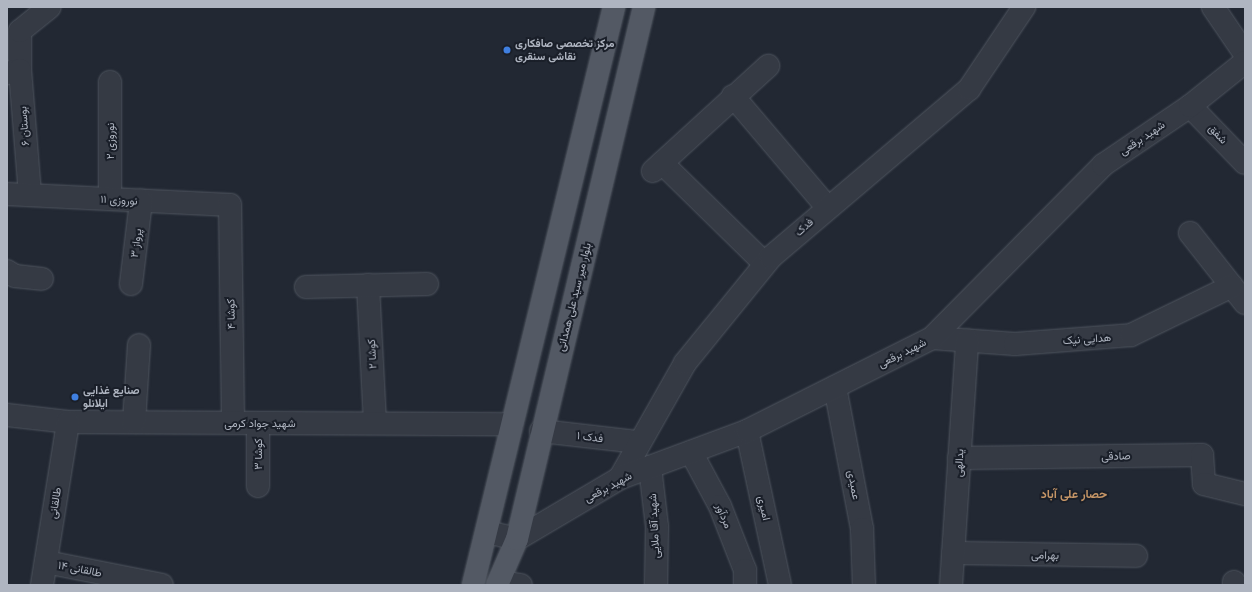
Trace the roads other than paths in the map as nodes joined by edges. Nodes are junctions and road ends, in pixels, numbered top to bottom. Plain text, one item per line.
1 (50, 7) edge
2 (614, 7) edge
3 (644, 7) edge
4 (1024, 7) edge
5 (1213, 7) edge
6 (1245, 54) edge
7 (1245, 62) edge
8 (768, 66) dead end
9 (14, 72) edge
10 (110, 82) dead end
11 (733, 96) junction
12 (1190, 106) junction
13 (1245, 163) edge
14 (7, 194) edge
15 (30, 195) junction
16 (110, 199) junction
17 (141, 201) junction
18 (230, 205) joint
19 (826, 207) junction
20 (1190, 233) dead end
21 (551, 264) junction
22 (765, 264) junction
23 (580, 270) junction
24 (7, 271) edge
25 (42, 279) dead end
26 (131, 284) dead end
27 (427, 284) dead end
28 (368, 285) junction
29 (306, 287) dead end
30 (1239, 294) edge
31 (932, 338) junction
32 (967, 341) junction
33 (139, 345) dead end
34 (835, 386) junction
35 (7, 415) edge
36 (68, 422) junction
37 (134, 422) junction
38 (233, 422) junction
39 (258, 423) junction
40 (375, 423) junction
41 (512, 424) junction
42 (541, 431) junction
43 (746, 431) junction
44 (638, 442) junction
45 (691, 452) junction
46 (959, 458) junction
47 (650, 467) junction
48 (620, 478) junction
49 (258, 486) dead end
50 (1245, 494) edge
51 (487, 532) junction
52 (517, 539) junction
53 (954, 553) junction
54 (1136, 556) dead end
55 (46, 562) junction
56 (498, 583) edge
57 (42, 585) edge
58 (162, 585) edge
59 (473, 585) edge
60 (521, 585) edge
61 (656, 585) edge
62 (745, 585) edge
63 (780, 585) edge
64 (864, 585) edge
65 (952, 585) edge

1 - 9 street, بوستان ۶
2 - 21 main road
3 - 23 main road, بلوار میر سید علی همدانی
4 - 19 street, فدک
5 - 6 street
7 - 12 street, شهید برقعی
8 - 11 street
9 - 15 street, بوستان ۶
10 - 16 street, نوروزی ۲
11 - 19 street
11 - 22 street
12 - 13 street, شفق
12 - 31 street, شهید برقعی
14 - 15 street, نوروزی ۱۱
15 - 16 street, نوروزی ۱۱
16 - 17 street, نوروزی ۱۱
17 - 18 street, نوروزی ۱۱
17 - 26 street, پرواز ۳
18 - 38 street, کوشا ۴
19 - 22 street, فدک
20 - 30 street
21 - 23 main road
21 - 41 main road
22 - 44 street, فدک
23 - 42 main road, بلوار میر سید علی همدانی
24 - 25 street
27 - 28 street
28 - 29 street
28 - 40 street, کوشا ۲
30 - 32 street, هدایی نیک
31 - 32 street, هدایی نیک
31 - 34 street, شهید برقعی
32 - 46 street, یدالهی
33 - 37 street
34 - 43 street, شهید برقعی
34 - 64 street, عمیدی
35 - 36 street, شهید جواد کرمی
36 - 37 street, شهید جواد کرمی
36 - 55 street, طالقانی
37 - 38 street, شهید جواد کرمی
38 - 39 street, شهید جواد کرمی
39 - 40 street, شهید جواد کرمی
39 - 49 street, کوشا ۳
40 - 41 street, شهید جواد کرمی
41 - 51 main road
42 - 44 street, فدک ۱
42 - 52 main road, بلوار میر سید علی همدانی
43 - 45 street, شهید برقعی
43 - 63 street, امیری
44 - 48 street, فدک
45 - 47 street, شهید برقعی
45 - 62 street, مردآور
46 - 50 street, صادقی
46 - 53 street, یدالهی
47 - 48 street, شهید برقعی
47 - 61 street, شهید آقا ملایی
48 - 52 street, شهید برقعی
51 - 52 street
51 - 59 main road
52 - 56 main road, بلوار میر سید علی همدانی
53 - 54 street, بهرامی
53 - 65 street, یدالهی
55 - 57 street, طالقانی
55 - 58 street, طالقانی ۱۴
56 - 60 street

